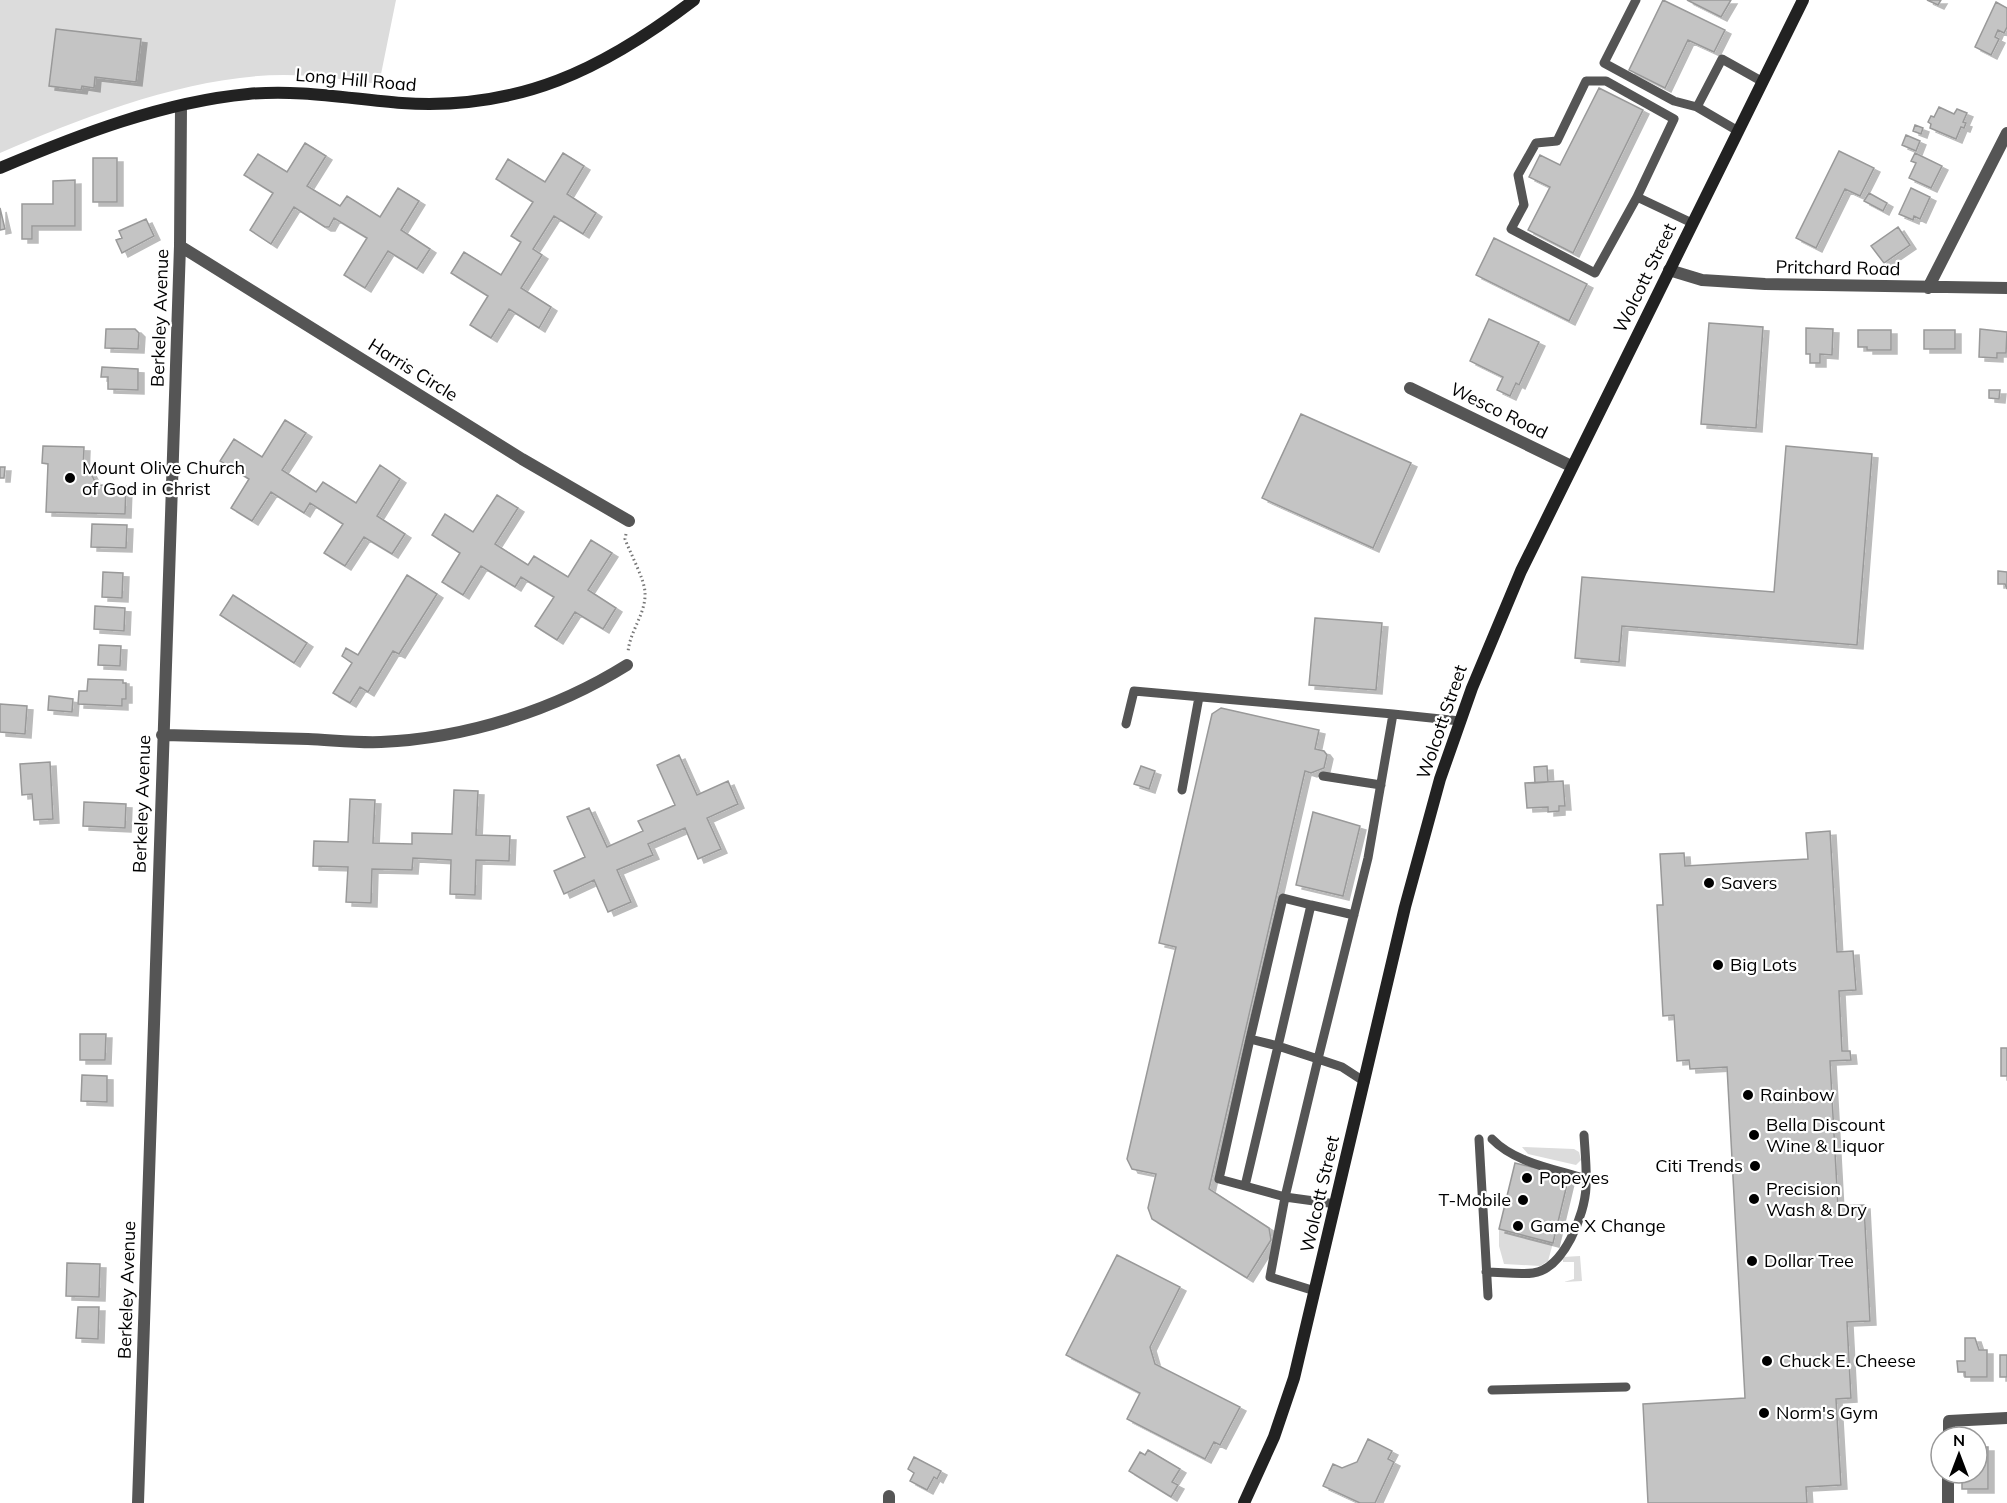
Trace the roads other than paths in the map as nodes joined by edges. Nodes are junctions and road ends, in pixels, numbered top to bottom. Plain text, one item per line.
1 (694, 0) edge
2 (1636, 0) edge
3 (1803, 0) edge
4 (1763, 82) junction
5 (181, 106) junction
6 (1697, 107) junction
7 (1738, 131) junction
8 (2007, 133) edge
9 (0, 168) edge
10 (1637, 197) junction
11 (1692, 223) junction
12 (180, 246) junction
13 (1669, 270) junction
14 (1928, 288) junction
15 (2007, 288) edge
16 (1410, 388) dead end
17 (1571, 466) junction
18 (629, 521) road end
19 (627, 665) road end
20 (1199, 696) junction
21 (1393, 714) junction
22 (1460, 721) junction
23 (1125, 723) dead end
24 (162, 735) junction
25 (1323, 776) dead end
26 (1381, 785) junction
27 (1182, 790) dead end
28 (1311, 904) junction
29 (1354, 915) junction
30 (1250, 1039) junction
31 (1278, 1046) junction
32 (1318, 1059) junction
33 (1365, 1082) junction
34 (1584, 1135) dead end
35 (1479, 1139) dead end
36 (1492, 1139) dead end
37 (1586, 1179) junction
38 (1245, 1186) junction
39 (1285, 1197) junction
40 (1336, 1204) junction
41 (1486, 1272) junction
42 (1315, 1291) junction
43 (1488, 1296) dead end
44 (1626, 1387) dead end
45 (1492, 1390) dead end
46 (2007, 1418) edge
47 (1949, 1425) edge
48 (1948, 1485) edge
49 (138, 1503) edge
50 (1244, 1503) edge
51 (1948, 1503) edge

1 - 5 main road, Long Hill Road
2 - 6 lane
3 - 4 main road, Wolcott Street
4 - 6 lane
4 - 7 main road, Wolcott Street
5 - 9 main road, Long Hill Road
5 - 12 street, Berkeley Avenue
6 - 7 lane
7 - 11 main road, Wolcott Street
8 - 14 street
10 - 10 lane
10 - 11 lane
11 - 13 main road, Wolcott Street
12 - 18 street, Harris Circle
12 - 24 street, Berkeley Avenue
13 - 14 street, Pritchard Road
13 - 17 main road, Wolcott Street
14 - 15 street, Pritchard Road
16 - 17 street, Wesco Road
17 - 22 main road, Wolcott Street
19 - 24 street
20 - 21 lane
20 - 23 lane
20 - 27 lane
21 - 22 lane
21 - 26 lane
22 - 33 main road, Wolcott Street
24 - 49 street, Berkeley Avenue
25 - 26 lane
26 - 29 lane
28 - 29 lane
28 - 30 lane
28 - 31 lane
29 - 32 lane
30 - 31 lane
30 - 38 lane
31 - 32 lane
31 - 38 lane
32 - 33 lane
32 - 39 lane
33 - 40 main road, Wolcott Street
34 - 37 lane
35 - 41 lane
36 - 37 lane
37 - 41 lane
38 - 39 lane
39 - 40 lane
39 - 42 lane
40 - 42 main road, Wolcott Street
41 - 43 lane
42 - 50 main road, Wolcott Street
44 - 45 lane
46 - 47 street
48 - 51 street

